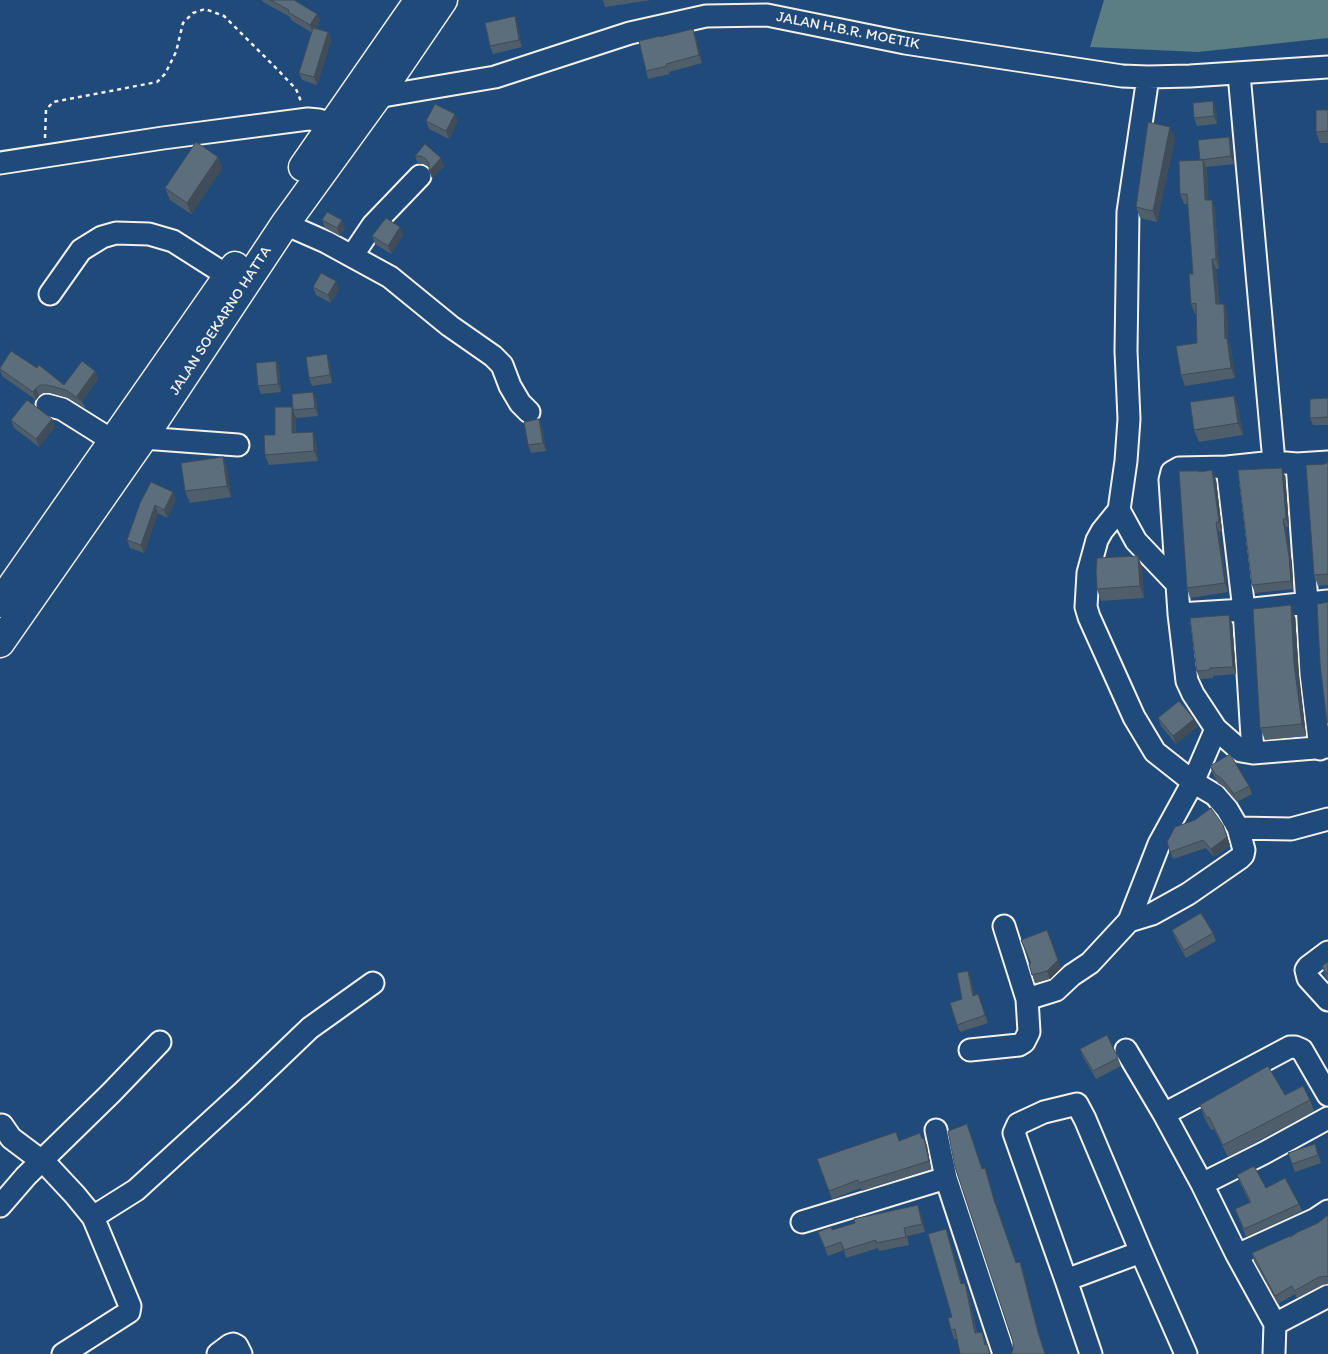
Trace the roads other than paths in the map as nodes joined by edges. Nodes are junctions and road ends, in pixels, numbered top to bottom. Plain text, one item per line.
1 (419, 0) edge
2 (443, 0) edge
3 (1328, 68) edge
4 (1239, 74) junction
5 (1148, 78) junction
6 (377, 97) junction
7 (320, 122) junction
8 (0, 163) edge
9 (420, 176) dead end
10 (285, 224) junction
11 (352, 256) junction
12 (228, 276) junction
13 (50, 294) dead end
14 (48, 405) dead end
15 (529, 412) dead end
16 (144, 438) junction
17 (113, 441) junction
18 (238, 446) dead end
19 (1274, 462) junction
20 (1328, 462) edge
21 (1297, 464) junction
22 (1227, 467) junction
23 (1119, 510) junction
24 (1176, 583) junction
25 (1318, 602) edge
26 (0, 603) edge
27 (1244, 610) junction
28 (1179, 614) junction
29 (0, 643) edge
30 (1216, 729) junction
31 (1324, 748) edge
32 (1253, 753) junction
33 (1193, 782) junction
34 (1328, 819) edge
35 (1238, 828) junction
36 (1129, 921) junction
37 (1004, 926) dead end
38 (1328, 952) edge
39 (372, 983) dead end
40 (1027, 999) junction
41 (1328, 1000) edge
42 (160, 1042) dead end
43 (970, 1050) dead end
44 (1126, 1050) dead end
45 (1328, 1096) edge
46 (1164, 1114) junction
47 (1328, 1118) edge
48 (2, 1125) dead end
49 (936, 1130) dead end
50 (42, 1160) junction
51 (946, 1178) junction
52 (1202, 1184) junction
53 (0, 1206) edge
54 (1328, 1211) edge
55 (93, 1216) junction
56 (802, 1222) dead end
57 (1141, 1252) junction
58 (1237, 1255) junction
59 (1066, 1280) junction
60 (1328, 1296) edge
61 (1276, 1324) junction
62 (63, 1354) edge
63 (218, 1354) edge
64 (240, 1354) edge
65 (1004, 1354) edge
66 (1091, 1354) edge
67 (1186, 1354) edge
68 (1274, 1354) edge

1 - 7 highway, JALAN SOEKARNO HATTA
2 - 6 highway, JALAN SOEKARNO HATTA
3 - 4 street, JALAN H.B.R. MOETIK
4 - 5 street, JALAN H.B.R. MOETIK
4 - 19 street
5 - 6 street, JALAN H.B.R. MOETIK
5 - 23 street
6 - 10 highway, JALAN SOEKARNO HATTA
7 - 8 street
7 - 12 highway, JALAN SOEKARNO HATTA
9 - 11 street
10 - 11 street
10 - 16 highway, JALAN SOEKARNO HATTA
11 - 15 street
12 - 13 street
12 - 17 highway, JALAN SOEKARNO HATTA
14 - 17 street
16 - 18 street
16 - 29 highway, JALAN SOEKARNO HATTA
17 - 26 highway, JALAN SOEKARNO HATTA
19 - 21 street
19 - 22 street
20 - 21 street
21 - 25 street
22 - 24 street
22 - 27 street
23 - 24 street
23 - 33 street
24 - 28 street
25 - 27 street
25 - 31 street
27 - 28 street
27 - 32 street
28 - 30 street
30 - 32 street
30 - 33 street
31 - 32 street
33 - 35 street
33 - 36 street
34 - 35 street
35 - 36 street
36 - 40 street
37 - 40 street
38 - 41 street
39 - 55 street
40 - 43 street
42 - 50 street
44 - 46 street
45 - 46 street
46 - 52 street
47 - 52 street
48 - 50 street
49 - 51 street
50 - 53 street
50 - 55 street
51 - 56 street
51 - 65 street
52 - 58 street
54 - 58 street
55 - 62 street
57 - 59 street
57 - 59 street
57 - 67 street
58 - 61 street
59 - 66 street
60 - 61 street
61 - 68 street
63 - 64 street

